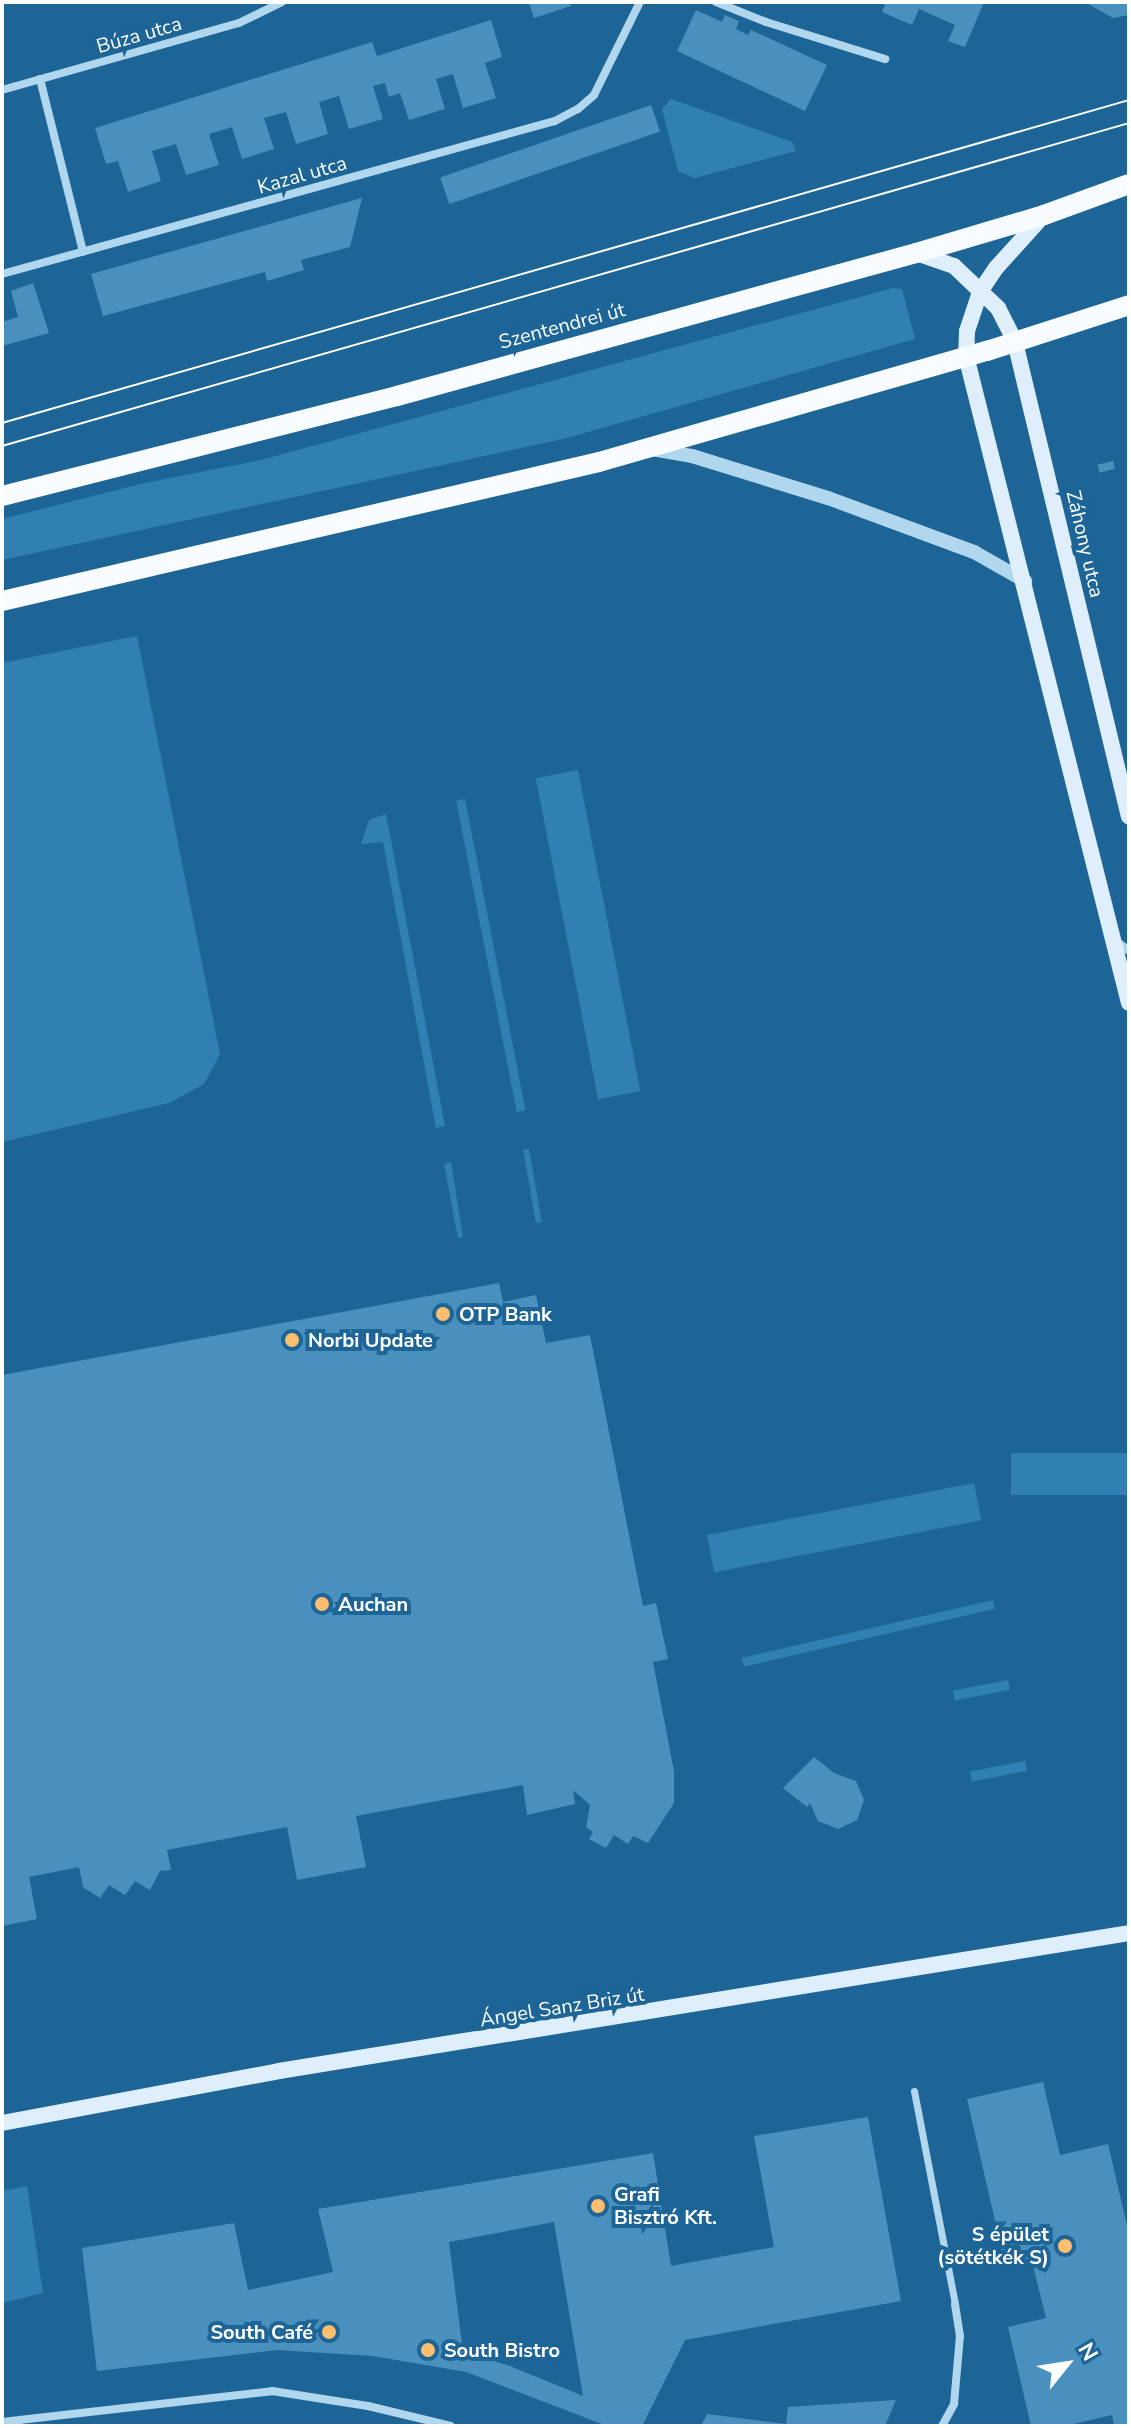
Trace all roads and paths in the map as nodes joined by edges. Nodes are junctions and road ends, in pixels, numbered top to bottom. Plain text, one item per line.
1 (282, 2) edge
2 (716, 2) edge
3 (636, 4) edge
4 (885, 59) dead end
5 (40, 79) junction
6 (2, 90) edge
7 (1129, 184) edge
8 (1044, 215) junction
9 (83, 252) junction
10 (916, 253) junction
11 (2, 274) edge
12 (980, 292) junction
13 (1129, 305) edge
14 (1015, 342) junction
15 (966, 356) junction
16 (648, 448) junction
17 (2, 496) edge
18 (1025, 581) junction
19 (2, 601) edge
20 (1129, 816) edge
21 (1114, 938) junction
22 (1129, 951) edge
23 (1129, 1003) edge
24 (1129, 1933) edge
25 (914, 2091) dead end
26 (2, 2123) edge
27 (955, 2304) joint
28 (2, 2422) edge
29 (451, 2426) edge
30 (942, 2426) edge

1 - 5 street, Búza utca
2 - 4 street
3 - 9 street, Kazal utca
5 - 6 street, Búza utca
5 - 9 street
7 - 8 main road, Szentendrei út
8 - 10 main road, Szentendrei út
8 - 12 main road
9 - 11 street, Kazal utca
10 - 12 main road, Záhony utca
10 - 17 main road, Szentendrei út
12 - 14 main road, Záhony utca
12 - 15 main road
13 - 14 main road
14 - 15 main road
14 - 20 main road, Záhony utca
15 - 16 main road
15 - 18 main road
16 - 18 street
16 - 19 main road
18 - 21 main road
21 - 22 street
21 - 23 main road
24 - 26 main road, Ángel Sanz Briz út
25 - 27 street
27 - 30 street
28 - 29 street

